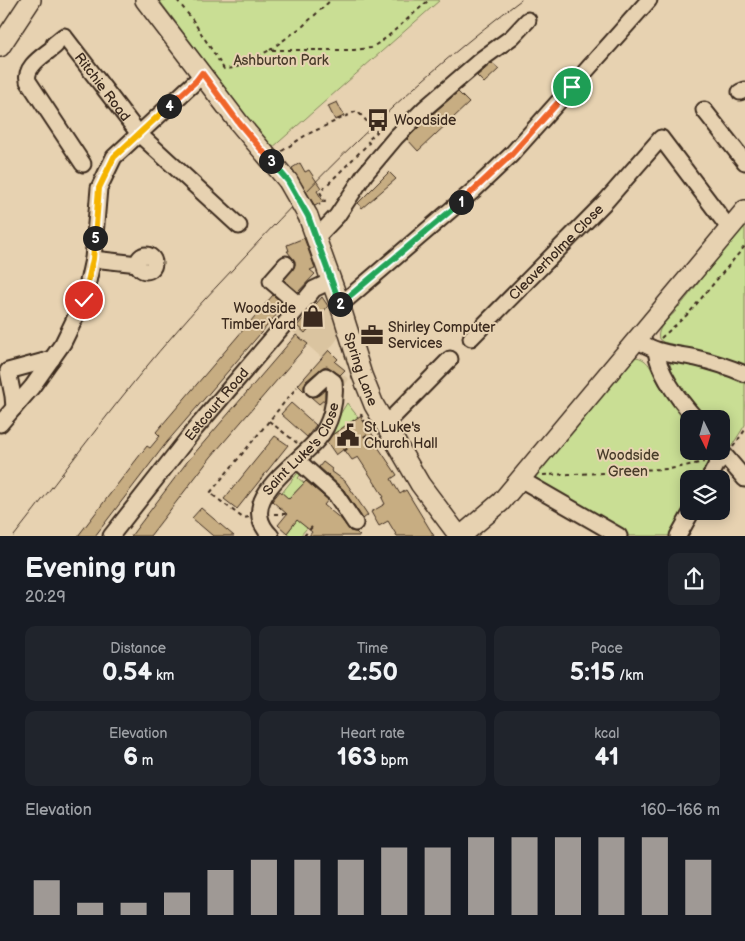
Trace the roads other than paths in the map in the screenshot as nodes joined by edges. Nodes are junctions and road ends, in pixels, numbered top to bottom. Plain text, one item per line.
1 (31, 0) edge
2 (145, 0) edge
3 (649, 0) edge
4 (528, 20) dead end
5 (0, 47) edge
6 (202, 73) junction
7 (704, 110) dead end
8 (139, 134) junction
9 (745, 162) edge
10 (83, 164) dead end
11 (745, 210) edge
12 (239, 226) dead end
13 (729, 228) junction
14 (316, 238) junction
15 (93, 259) junction
16 (138, 264) dead end
17 (286, 264) dead end
18 (331, 281) junction
19 (340, 304) junction
20 (300, 306) junction
21 (471, 338) dead end
22 (636, 339) junction
23 (657, 345) junction
24 (52, 359) junction
25 (450, 359) dead end
26 (745, 374) edge
27 (313, 388) dead end
28 (14, 408) junction
29 (689, 410) edge
30 (0, 424) edge
31 (385, 425) junction
32 (301, 456) junction
33 (725, 460) edge
34 (520, 479) junction
35 (745, 479) edge
36 (687, 520) edge
37 (355, 522) dead end
38 (115, 534) edge
39 (271, 536) edge
40 (460, 536) edge
41 (619, 536) edge
42 (678, 536) edge

1 - 5 main road
2 - 6 main road, Spring Lane
3 - 19 street
4 - 14 street
6 - 8 street
6 - 14 main road, Spring Lane, bridge
7 - 9 street
8 - 10 street, Ritchie Road
8 - 12 street, Ritchie Road
8 - 15 street
11 - 13 main road
13 - 21 street, Cleaverholme Close
13 - 22 main road
14 - 18 main road, Spring Lane
15 - 16 street
15 - 24 street
17 - 20 street
18 - 19 main road, Spring Lane
18 - 20 street, Estcourt Road
19 - 31 main road, Spring Lane
20 - 38 street, Estcourt Road
22 - 23 street
22 - 34 main road
23 - 26 street
23 - 29 street
24 - 28 street
24 - 28 street
25 - 31 street
27 - 32 street, Saint Luke's Close
28 - 30 street
31 - 40 main road, Spring Lane
32 - 37 street
32 - 39 street, Saint Luke's Close
33 - 35 street
34 - 40 main road
34 - 41 street
36 - 42 street

